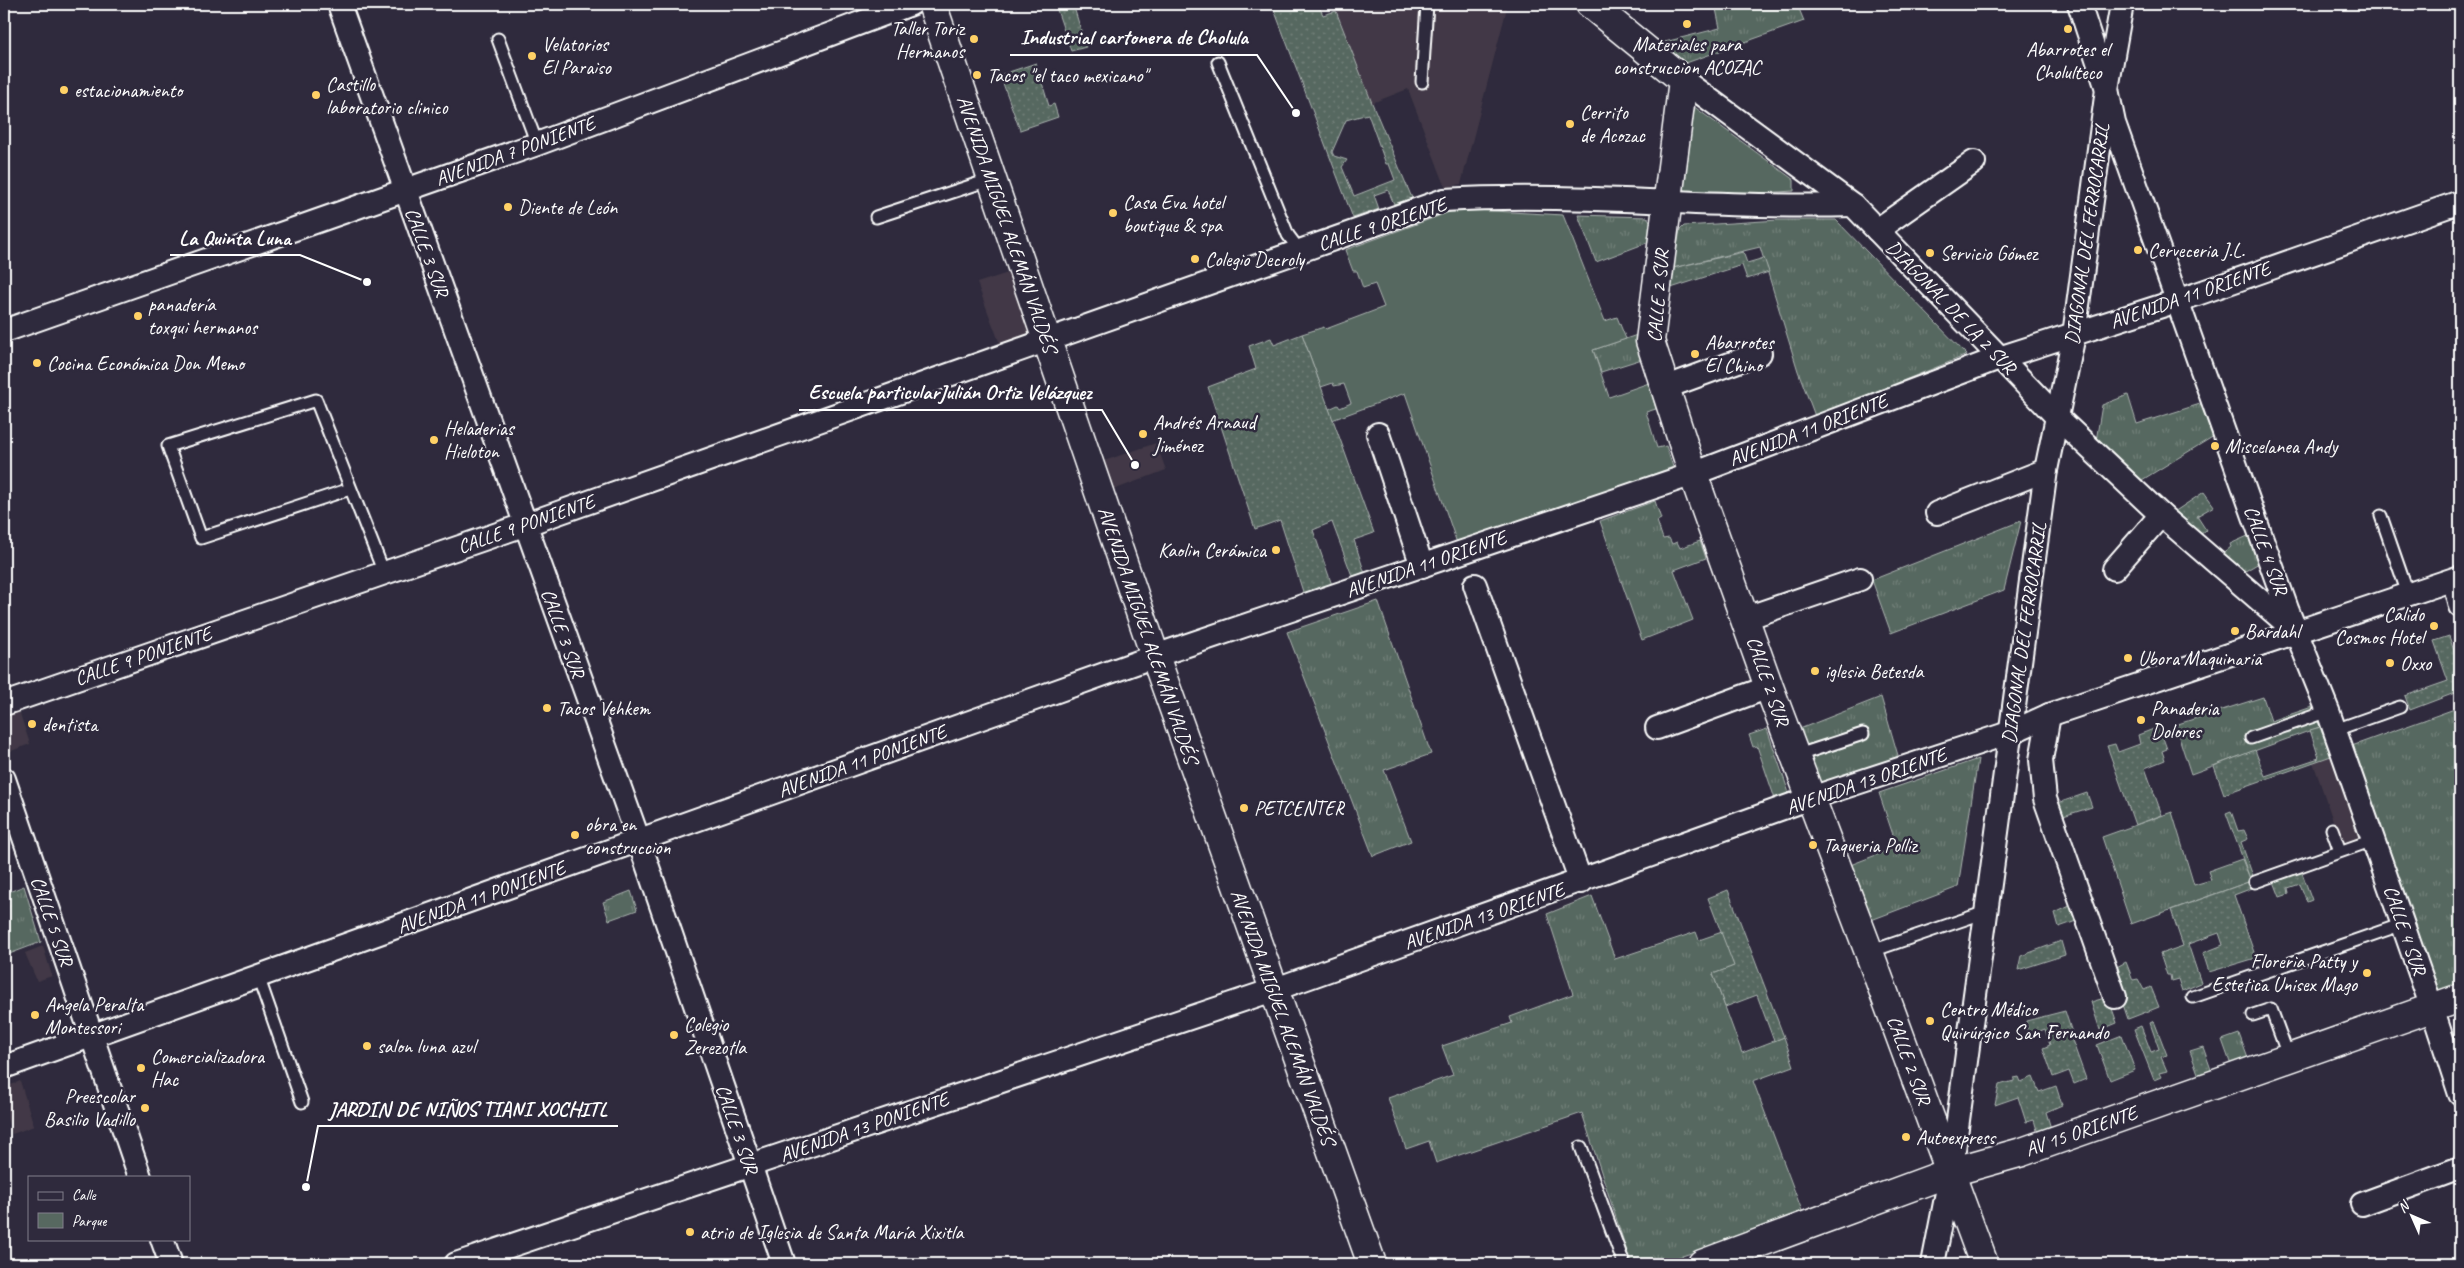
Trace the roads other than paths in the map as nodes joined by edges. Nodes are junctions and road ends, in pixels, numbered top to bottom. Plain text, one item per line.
1 (339, 4) edge
2 (910, 4) edge
3 (932, 4) edge
4 (1428, 4) edge
5 (1590, 4) edge
6 (2079, 4) edge
7 (2122, 4) edge
8 (498, 39) dead end
9 (1218, 62) dead end
10 (1683, 80) junction
11 (1422, 82) dead end
12 (2107, 89) junction
13 (537, 144) junction
14 (1974, 162) dead end
15 (992, 179) junction
16 (405, 191) junction
17 (2460, 202) edge
18 (1668, 203) junction
19 (1853, 205) junction
20 (876, 217) dead end
21 (1876, 230) junction
22 (1300, 251) junction
23 (2177, 301) junction
24 (4, 331) edge
25 (2074, 335) junction
26 (1047, 341) junction
27 (1760, 353) dead end
28 (1999, 358) junction
29 (1664, 388) junction
30 (2056, 416) junction
31 (1378, 434) dead end
32 (2046, 470) junction
33 (1693, 474) junction
34 (350, 489) junction
35 (1937, 513) dead end
36 (2161, 515) junction
37 (2381, 516) dead end
38 (524, 525) junction
39 (1422, 566) junction
40 (2114, 569) dead end
41 (384, 573) junction
42 (1860, 579) dead end
43 (1475, 585) dead end
44 (2459, 592) edge
45 (2408, 594) junction
46 (1746, 618) junction
47 (2296, 631) junction
48 (1155, 656) junction
49 (1769, 688) junction
50 (4, 704) edge
51 (2400, 707) dead end
52 (2049, 715) junction
53 (2332, 720) junction
54 (1657, 728) dead end
55 (2012, 732) junction
56 (1864, 734) dead end
57 (2251, 738) dead end
58 (1795, 756) junction
59 (4, 779) edge
60 (1811, 798) junction
61 (2332, 829) dead end
62 (2373, 840) junction
63 (638, 841) junction
64 (2340, 851) junction
65 (1580, 882) junction
66 (2255, 882) dead end
67 (1986, 912) junction
68 (2403, 924) junction
69 (1870, 952) junction
70 (258, 976) junction
71 (1272, 990) junction
72 (2115, 998) dead end
73 (2192, 998) dead end
74 (2460, 998) edge
75 (2432, 1008) junction
76 (2253, 1016) dead end
77 (90, 1036) junction
78 (2289, 1058) junction
79 (4, 1067) edge
80 (2460, 1094) edge
81 (302, 1102) dead end
82 (1581, 1147) dead end
83 (749, 1166) junction
84 (2460, 1168) edge
85 (1951, 1172) junction
86 (140, 1176) edge
87 (2362, 1204) dead end
88 (162, 1240) edge
89 (171, 1264) edge
90 (456, 1264) edge
91 (784, 1264) edge
92 (1372, 1264) edge
93 (1624, 1264) edge
94 (1702, 1264) edge
95 (1933, 1264) edge
96 (1984, 1264) edge

1 - 16 street, CALLE 3 SUR
2 - 13 street, AVENIDA 7 PONIENTE
3 - 15 main road, AVENIDA MIGUEL ALEMÁN VALDÉS
4 - 11 lane
5 - 10 main road, DIAGONAL DE LA 2 SUR
6 - 12 street, CALLE 4 SUR
7 - 12 street, DIAGONAL DEL FERROCARRIL
8 - 13 lane
9 - 22 lane
10 - 18 main road, CALLE 2 SUR
10 - 19 street, DIAGONAL DE LA 2 SUR
12 - 23 street, CALLE 4 SUR
12 - 25 street, DIAGONAL DEL FERROCARRIL
13 - 16 street, AVENIDA 7 PONIENTE
14 - 21 street
15 - 20 lane
15 - 26 main road, AVENIDA MIGUEL ALEMÁN VALDÉS
16 - 24 street, AVENIDA 7 PONIENTE
16 - 38 street, CALLE 3 SUR
17 - 23 street, AVENIDA 11 ORIENTE
18 - 19 street, CALLE 9 ORIENTE
18 - 22 street, CALLE 9 ORIENTE
18 - 29 main road, CALLE 2 SUR
19 - 21 street, DIAGONAL DE LA 2 SUR
21 - 28 street, DIAGONAL DE LA 2 SUR
22 - 26 street, CALLE 9 ORIENTE
23 - 25 street, AVENIDA 11 ORIENTE
23 - 47 street, CALLE 4 SUR
25 - 28 street, AVENIDA 11 ORIENTE
25 - 30 street, DIAGONAL DEL FERROCARRIL
26 - 38 street, CALLE 9 PONIENTE
26 - 48 main road, AVENIDA MIGUEL ALEMÁN VALDÉS
27 - 29 street
28 - 30 street, DIAGONAL DE LA 2 SUR
28 - 33 street, AVENIDA 11 ORIENTE
29 - 33 main road, CALLE 2 SUR
30 - 32 street, DIAGONAL DEL FERROCARRIL
30 - 36 street, DIAGONAL DE LA 2 SUR
31 - 39 street
32 - 35 street
32 - 55 street, DIAGONAL DEL FERROCARRIL
33 - 39 street, AVENIDA 11 ORIENTE
33 - 46 main road, CALLE 2 SUR
34 - 34 lane
34 - 41 lane
36 - 40 street
36 - 47 street, DIAGONAL DE LA 2 SUR
37 - 45 lane
38 - 41 street, CALLE 9 PONIENTE
38 - 63 street, CALLE 3 SUR
39 - 48 street, AVENIDA 11 ORIENTE
41 - 50 street, CALLE 9 PONIENTE
42 - 46 street
43 - 65 street
44 - 45 street, AVENIDA 13 ORIENTE
45 - 47 street, AVENIDA 13 ORIENTE
46 - 49 main road, CALLE 2 SUR
47 - 52 street, AVENIDA 13 ORIENTE
47 - 53 street, CALLE 4 SUR
48 - 63 street, AVENIDA 11 PONIENTE
48 - 71 main road, AVENIDA MIGUEL ALEMÁN VALDÉS
49 - 54 street
49 - 58 main road, CALLE 2 SUR
51 - 53 lane
52 - 55 street, AVENIDA 13 ORIENTE
52 - 72 street
53 - 57 lane
53 - 62 street, CALLE 4 SUR
55 - 60 street, AVENIDA 13 ORIENTE
55 - 67 street, DIAGONAL DEL FERROCARRIL
56 - 58 lane
58 - 60 main road, CALLE 2 SUR
59 - 77 street, CALLE 5 SUR
60 - 65 street, AVENIDA 13 ORIENTE
60 - 69 main road, CALLE 2 SUR
61 - 64 lane
62 - 64 lane
62 - 68 street, CALLE 4 SUR
63 - 70 street, AVENIDA 11 PONIENTE
63 - 83 street, CALLE 3 SUR
64 - 66 lane
65 - 71 street, AVENIDA 13 ORIENTE
67 - 69 lane
67 - 85 street, DIAGONAL DEL FERROCARRIL
68 - 73 lane
68 - 75 street, CALLE 4 SUR
69 - 85 main road, CALLE 2 SUR
70 - 77 street, AVENIDA 11 PONIENTE
70 - 81 lane
71 - 83 street, AVENIDA 13 PONIENTE
71 - 92 main road, AVENIDA MIGUEL ALEMÁN VALDÉS
74 - 75 main road, AV 15 ORIENTE
75 - 78 main road, AV 15 ORIENTE
75 - 80 street, CALLE 4 SUR
76 - 78 lane
77 - 79 street, AVENIDA 11 PONIENTE
77 - 86 street, CALLE 5 SUR
78 - 85 main road, AV 15 ORIENTE
82 - 93 lane
83 - 90 street, AVENIDA 13 PONIENTE
83 - 91 street, CALLE 3 SUR
84 - 87 street
85 - 94 main road, AV 15 ORIENTE
85 - 95 street, DIAGONAL DEL FERROCARRIL
85 - 96 main road, CALLE 2 SUR
88 - 89 street

